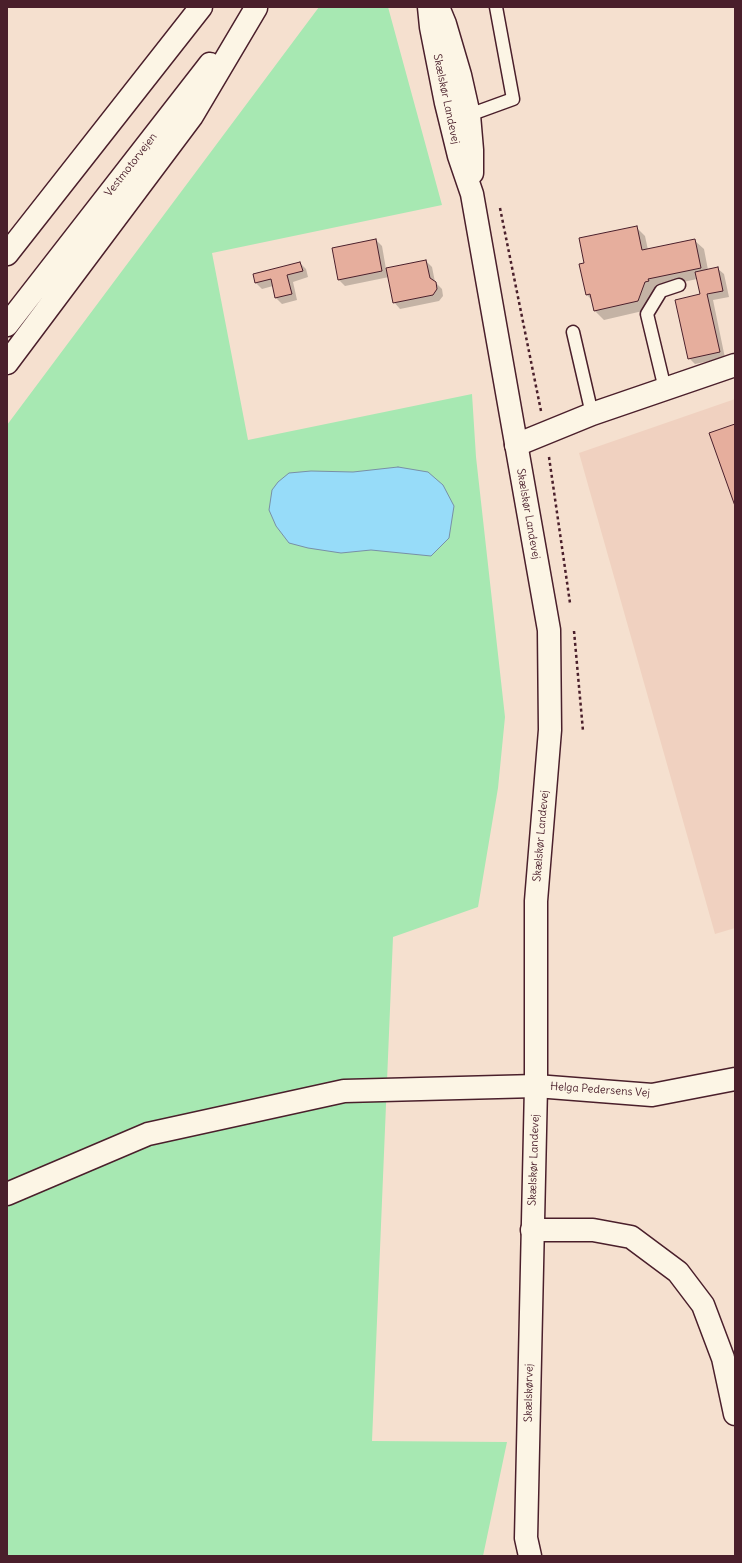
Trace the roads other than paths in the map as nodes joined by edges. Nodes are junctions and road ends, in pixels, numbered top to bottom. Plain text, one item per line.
1 (201, 7) edge
2 (429, 7) edge
3 (438, 7) edge
4 (496, 7) edge
5 (256, 8) edge
6 (469, 116) junction
7 (471, 189) junction
8 (7, 254) edge
9 (679, 285) dead end
10 (7, 325) edge
11 (573, 332) dead end
12 (7, 363) edge
13 (735, 365) edge
14 (665, 389) junction
15 (592, 414) junction
16 (516, 445) junction
17 (735, 1079) edge
18 (536, 1086) junction
19 (7, 1194) edge
20 (532, 1230) junction
21 (735, 1414) edge
22 (530, 1556) edge

1 - 8 main road
2 - 7 main road, Skælskør Landevej
3 - 6 main road, Skælskør Landevej
4 - 6 lane
5 - 10 main road, Vestmotorvejen
5 - 12 main road
6 - 7 main road, Skælskør Landevej
7 - 16 main road, Skælskør Landevej
9 - 14 lane
11 - 15 lane
13 - 14 main road
14 - 15 main road
15 - 16 main road
16 - 18 main road, Skælskør Landevej
17 - 18 main road, Helga Pedersens Vej
18 - 19 main road, Helga Pedersens Vej
18 - 20 main road, Skælskør Landevej
20 - 21 main road
20 - 22 main road, Skælskørvej

